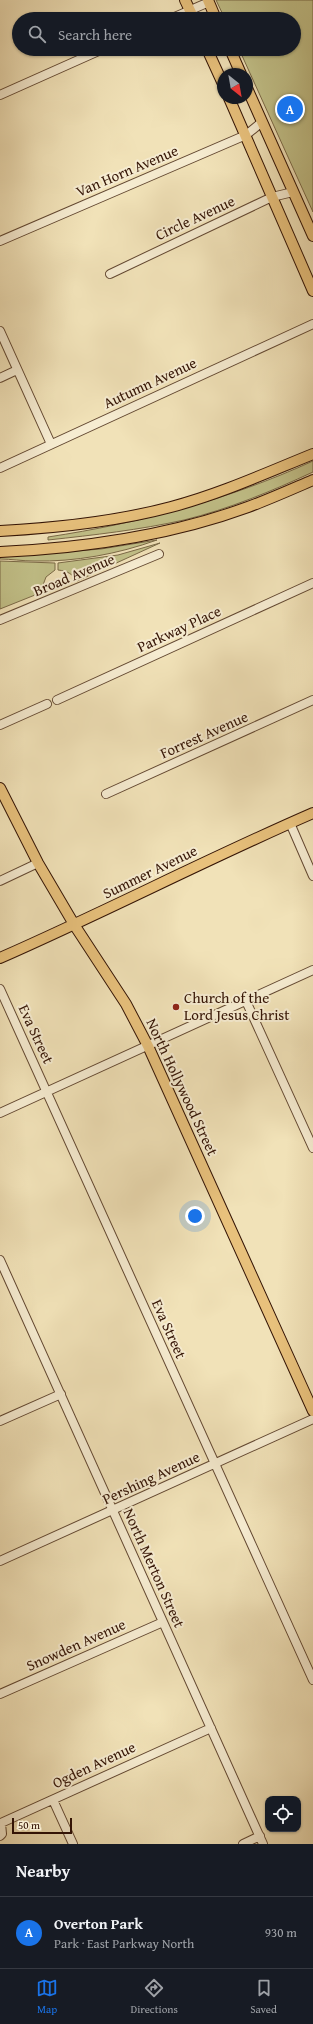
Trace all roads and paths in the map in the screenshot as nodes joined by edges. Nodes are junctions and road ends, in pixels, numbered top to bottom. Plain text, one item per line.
1 (185, 0) edge
2 (208, 1) edge
3 (191, 12) edge
4 (195, 12) edge
5 (213, 12) edge
6 (87, 56) edge
7 (210, 56) edge
8 (233, 56) edge
9 (238, 68) edge
10 (217, 71) edge
11 (0, 95) edge
12 (253, 102) edge
13 (232, 104) edge
14 (262, 122) junction
15 (246, 135) junction
16 (293, 192) junction
17 (272, 197) junction
18 (313, 236) edge
19 (0, 240) edge
20 (110, 274) dead end
21 (313, 290) edge
22 (313, 324) edge
23 (0, 331) edge
24 (17, 370) junction
25 (0, 378) edge
26 (51, 444) junction
27 (313, 454) edge
28 (0, 468) edge
29 (313, 480) edge
30 (0, 531) edge
31 (0, 552) edge
32 (159, 554) dead end
33 (313, 583) edge
34 (0, 620) edge
35 (57, 700) dead end
36 (313, 700) edge
37 (47, 704) dead end
38 (0, 725) edge
39 (0, 788) edge
40 (106, 794) dead end
41 (313, 813) edge
42 (290, 823) junction
43 (38, 863) junction
44 (313, 876) edge
45 (0, 880) edge
46 (75, 926) junction
47 (0, 958) edge
48 (313, 970) edge
49 (0, 989) edge
50 (246, 1001) junction
51 (148, 1046) junction
52 (47, 1092) junction
53 (0, 1113) edge
54 (313, 1148) edge
55 (1, 1265) edge
56 (61, 1394) junction
57 (313, 1411) edge
58 (313, 1419) edge
59 (0, 1421) edge
60 (215, 1464) junction
61 (114, 1511) junction
62 (0, 1561) edge
63 (163, 1622) junction
64 (313, 1680) edge
65 (0, 1694) edge
66 (211, 1728) junction
67 (53, 1800) junction
68 (1, 1822) edge
69 (0, 1836) edge
70 (261, 1840) edge
71 (73, 1844) edge
72 (242, 1844) edge

1 - 3 main road
2 - 4 street
2 - 5 main road
6 - 11 street
7 - 10 main road
8 - 9 main road
12 - 14 main road
13 - 15 main road
14 - 15 street, Van Horn Avenue
14 - 16 main road
15 - 17 main road
15 - 19 street, Van Horn Avenue
16 - 17 street, Circle Avenue
16 - 18 main road
17 - 20 street, Circle Avenue
17 - 21 main road
22 - 26 street, Autumn Avenue
23 - 24 street
24 - 25 street
24 - 26 street
26 - 28 street, Autumn Avenue
27 - 30 main road
29 - 31 main road
32 - 34 street, Broad Avenue
33 - 35 street, Parkway Place
36 - 40 street, Forrest Avenue
37 - 38 street
39 - 43 main road, North Hollywood Street
41 - 42 main road, Summer Avenue
42 - 44 street
42 - 46 main road, Summer Avenue
43 - 45 street
43 - 46 main road, North Hollywood Street
46 - 47 main road, Summer Avenue
46 - 51 main road, North Hollywood Street
48 - 50 street
49 - 52 street, Eva Street
50 - 51 street
50 - 54 street
51 - 52 street
51 - 57 main road, North Hollywood Street
52 - 53 street
52 - 60 street, Eva Street
55 - 56 street, North Merton Street
56 - 59 street
56 - 61 street, North Merton Street
58 - 60 street, Pershing Avenue
60 - 61 street, Pershing Avenue
60 - 64 street, Eva Street
61 - 62 street, Pershing Avenue
61 - 63 street, North Merton Street
63 - 65 street, Snowden Avenue
63 - 66 street, North Merton Street
66 - 67 street, Ogden Avenue
66 - 70 street, North Merton Street
67 - 68 street, Ogden Avenue
67 - 71 street
68 - 69 street, Ogden Avenue
70 - 72 street

